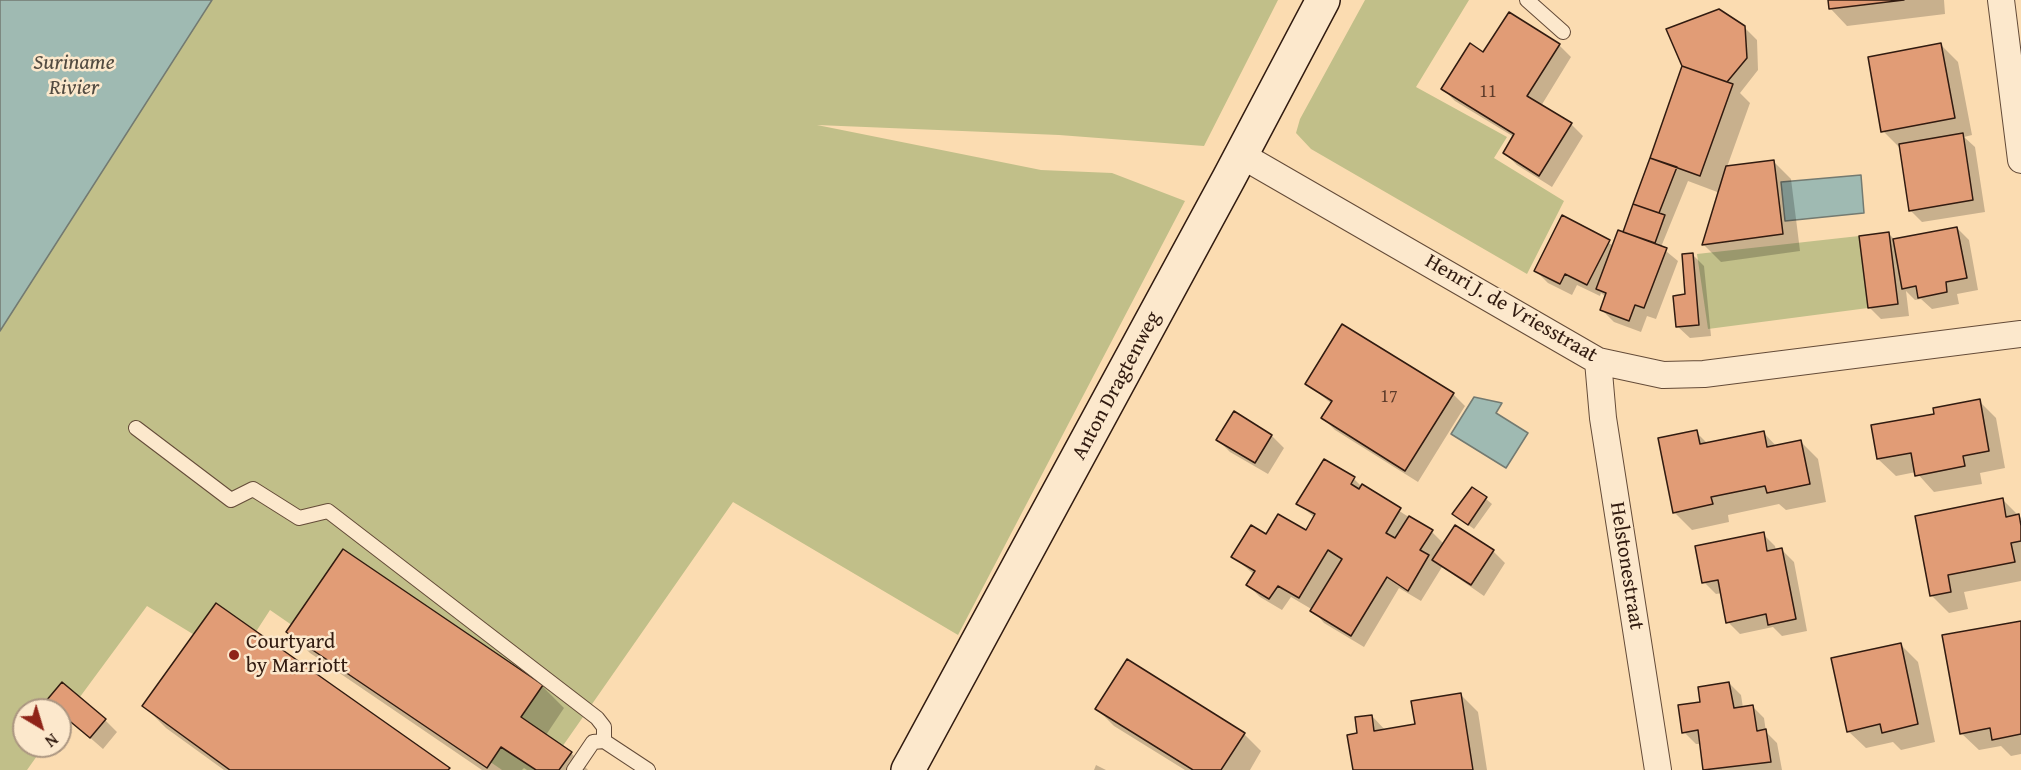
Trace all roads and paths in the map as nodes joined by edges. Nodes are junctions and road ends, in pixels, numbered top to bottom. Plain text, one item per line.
1 (1323, 0) edge
2 (1527, 0) edge
3 (2001, 0) edge
4 (1563, 32) dead end
5 (1241, 155) junction
6 (2021, 160) edge
7 (2021, 334) edge
8 (1598, 361) junction
9 (136, 428) dead end
10 (604, 741) junction
11 (574, 770) edge
12 (648, 770) edge
13 (908, 770) edge
14 (1658, 770) edge

1 - 5 main road, Anton Dragtenweg
2 - 4 lane
3 - 6 street
5 - 8 street, Henri J. de Vriesstraat
5 - 13 main road, Anton Dragtenweg
7 - 8 street, Henri J. de Vriesstraat
8 - 14 street, Helstonestraat
9 - 10 lane
10 - 11 lane
10 - 12 lane

